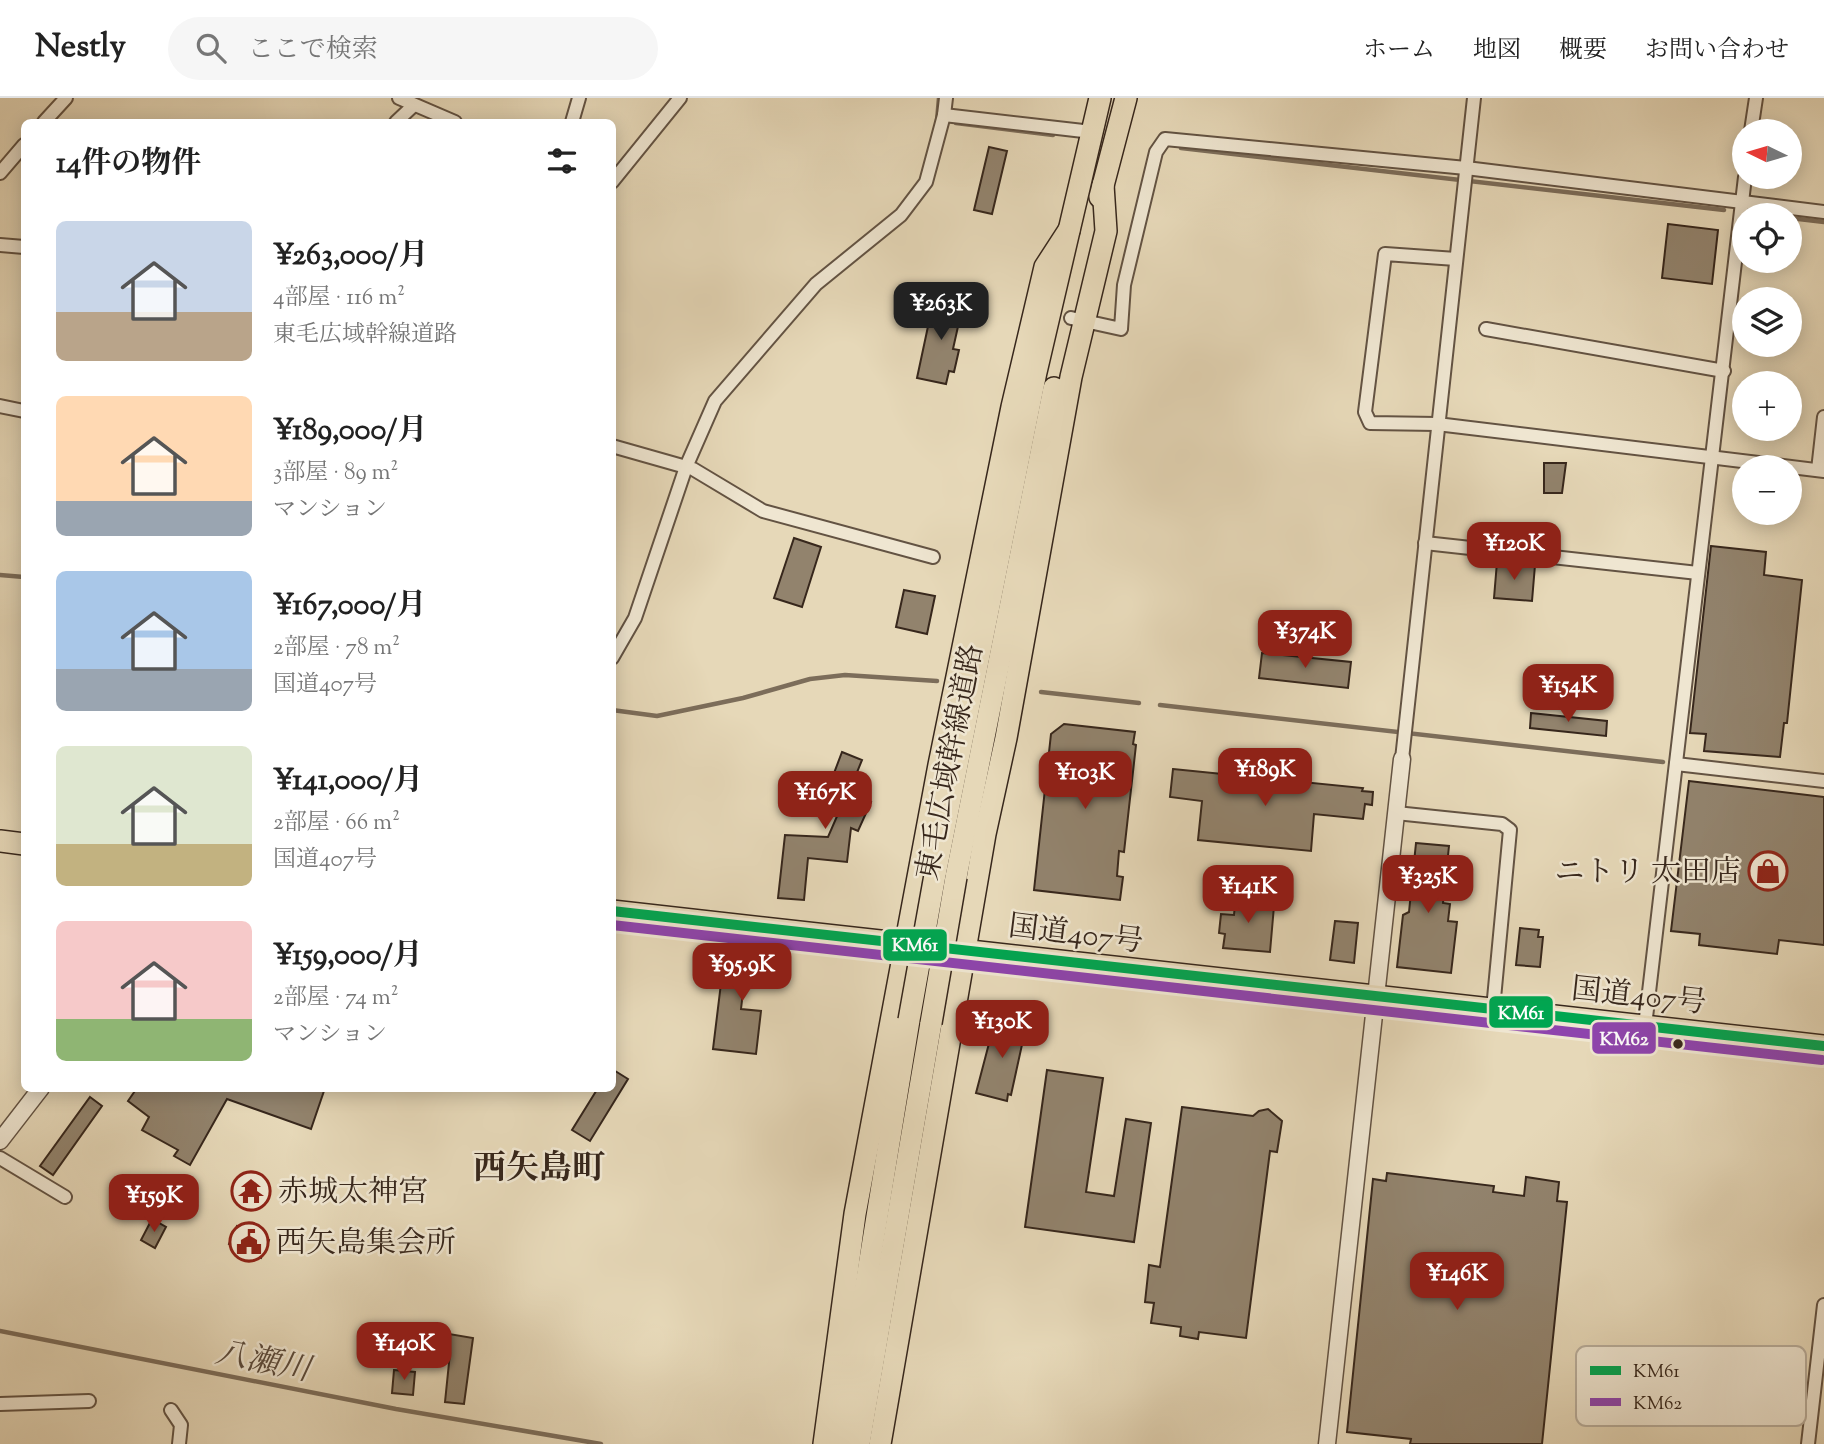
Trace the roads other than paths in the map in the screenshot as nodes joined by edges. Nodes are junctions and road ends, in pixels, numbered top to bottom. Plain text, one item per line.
1 (66, 98) edge
2 (399, 98) edge
3 (579, 98) edge
4 (680, 98) edge
5 (946, 98) edge
6 (1100, 98) edge
7 (1126, 98) edge
8 (1474, 98) edge
9 (1756, 98) edge
10 (414, 105) junction
11 (944, 115) junction
12 (47, 119) edge
13 (399, 119) edge
14 (448, 119) edge
15 (573, 119) edge
16 (1753, 119) edge
17 (1092, 132) junction
18 (21, 148) edge
19 (1466, 168) junction
20 (0, 173) edge
21 (616, 177) edge
22 (1744, 189) edge
23 (1742, 202) junction
24 (1824, 212) edge
25 (1069, 230) junction
26 (0, 245) edge
27 (21, 247) edge
28 (1456, 260) junction
29 (1077, 319) junction
30 (1486, 329) dead end
31 (1724, 371) junction
32 (0, 406) edge
33 (21, 410) edge
34 (1824, 417) edge
35 (1437, 424) junction
36 (616, 447) edge
37 (1711, 457) junction
38 (686, 467) junction
39 (1821, 470) edge
40 (1425, 542) junction
41 (933, 557) dead end
42 (1698, 573) junction
43 (616, 651) edge
44 (1402, 759) joint
45 (1676, 764) junction
46 (1824, 781) edge
47 (1396, 813) junction
48 (0, 841) edge
49 (21, 844) edge
50 (946, 876) junction
51 (616, 911) edge
52 (904, 944) junction
53 (965, 950) junction
54 (1374, 996) junction
55 (1493, 1009) junction
56 (1645, 1026) junction
57 (1824, 1046) edge
58 (38, 1092) edge
59 (0, 1141) edge
60 (0, 1158) edge
61 (65, 1198) dead end
62 (1824, 1305) edge
63 (89, 1401) dead end
64 (0, 1404) edge
65 (171, 1410) dead end
66 (179, 1444) edge
67 (824, 1444) edge
68 (840, 1444) edge
69 (859, 1444) edge
70 (880, 1444) edge
71 (1327, 1444) edge
72 (1808, 1444) edge

1 - 12 street
2 - 10 street
3 - 15 street
4 - 21 street
5 - 11 street
6 - 17 highway, 東毛広域幹線道路
7 - 29 highway
8 - 19 street
9 - 16 street
10 - 13 street
10 - 14 street
11 - 17 street
11 - 38 street
17 - 25 highway, 東毛広域幹線道路
18 - 20 street
19 - 23 street
19 - 28 street
19 - 29 street
22 - 23 street
23 - 24 street
23 - 31 street
25 - 50 highway, 東毛広域幹線道路
25 - 52 highway
26 - 27 street
28 - 35 street
28 - 35 street
29 - 50 highway, 東毛広域幹線道路
29 - 53 highway
30 - 31 street
31 - 37 street
32 - 33 street
34 - 39 street
35 - 37 street
35 - 40 street
36 - 38 street
37 - 39 street
37 - 42 street
38 - 41 street
38 - 43 street
40 - 42 street
40 - 44 street
42 - 45 street
44 - 47 street
45 - 46 street
45 - 56 street
47 - 54 street
47 - 55 street
48 - 49 highway
50 - 68 highway, 東毛広域幹線道路, bridge
50 - 69 highway, 東毛広域幹線道路, bridge
51 - 52 highway, 国道407号
52 - 53 highway, 国道407号
52 - 67 highway
53 - 54 highway, 国道407号
53 - 70 highway
54 - 55 highway, 国道407号
54 - 71 street
55 - 56 highway, 国道407号
56 - 57 highway, 国道407号
58 - 59 street
60 - 61 street
62 - 72 street
63 - 64 street
65 - 66 street

